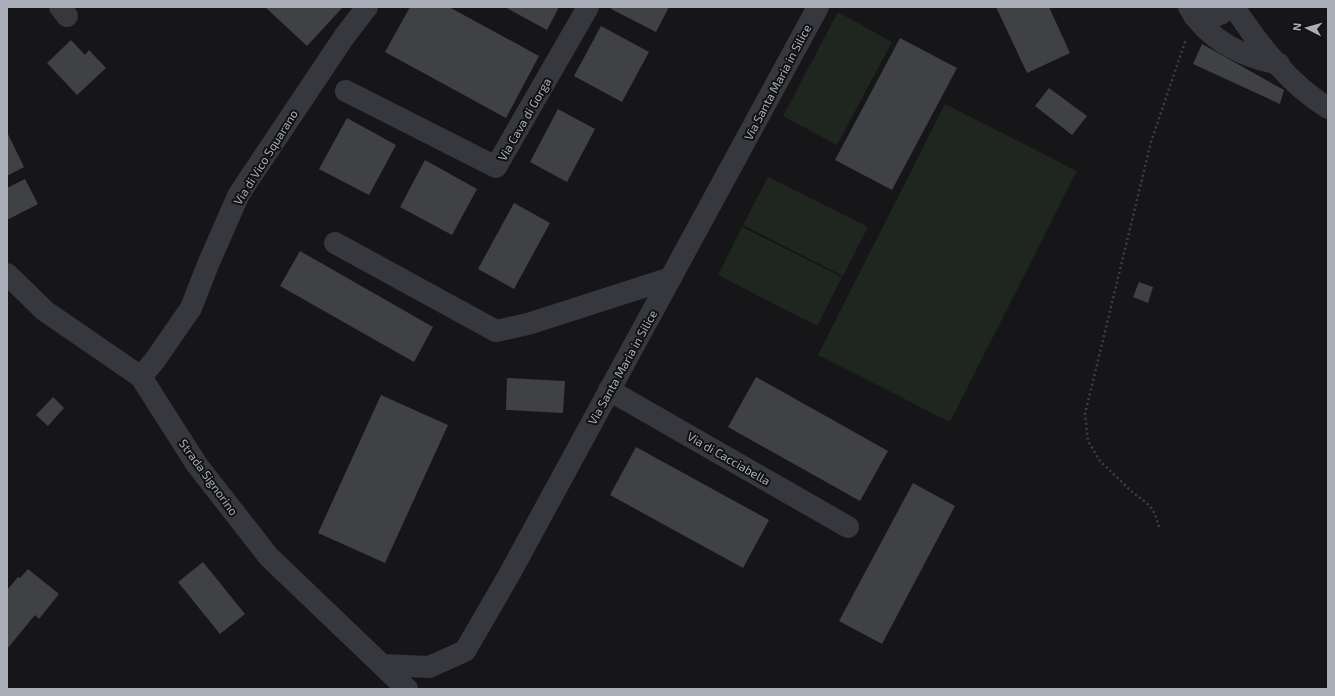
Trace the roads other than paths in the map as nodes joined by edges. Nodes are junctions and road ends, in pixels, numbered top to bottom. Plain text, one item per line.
1 (367, 7) edge
2 (588, 7) edge
3 (818, 7) edge
4 (1229, 7) edge
5 (1234, 7) edge
6 (1191, 11) edge
7 (1279, 64) junction
8 (346, 91) dead end
9 (1328, 108) edge
10 (335, 243) dead end
11 (7, 274) edge
12 (670, 278) junction
13 (141, 377) junction
14 (609, 390) junction
15 (848, 526) dead end
16 (383, 665) junction
17 (407, 689) edge

1 - 13 street, Via di Vico Squarano
2 - 8 street, Via Cava di Gorga
3 - 12 street, Via Santa Maria in Silice
4 - 6 street
5 - 7 street
6 - 7 street
7 - 9 street
10 - 12 street
11 - 13 street, Strada Signorino
12 - 14 street, Via Santa Maria in Silice
13 - 16 street, Strada Signorino
14 - 15 street, Via di Cacciabella
14 - 16 street, Via Santa Maria in Silice
16 - 17 street, Strada Signorino

